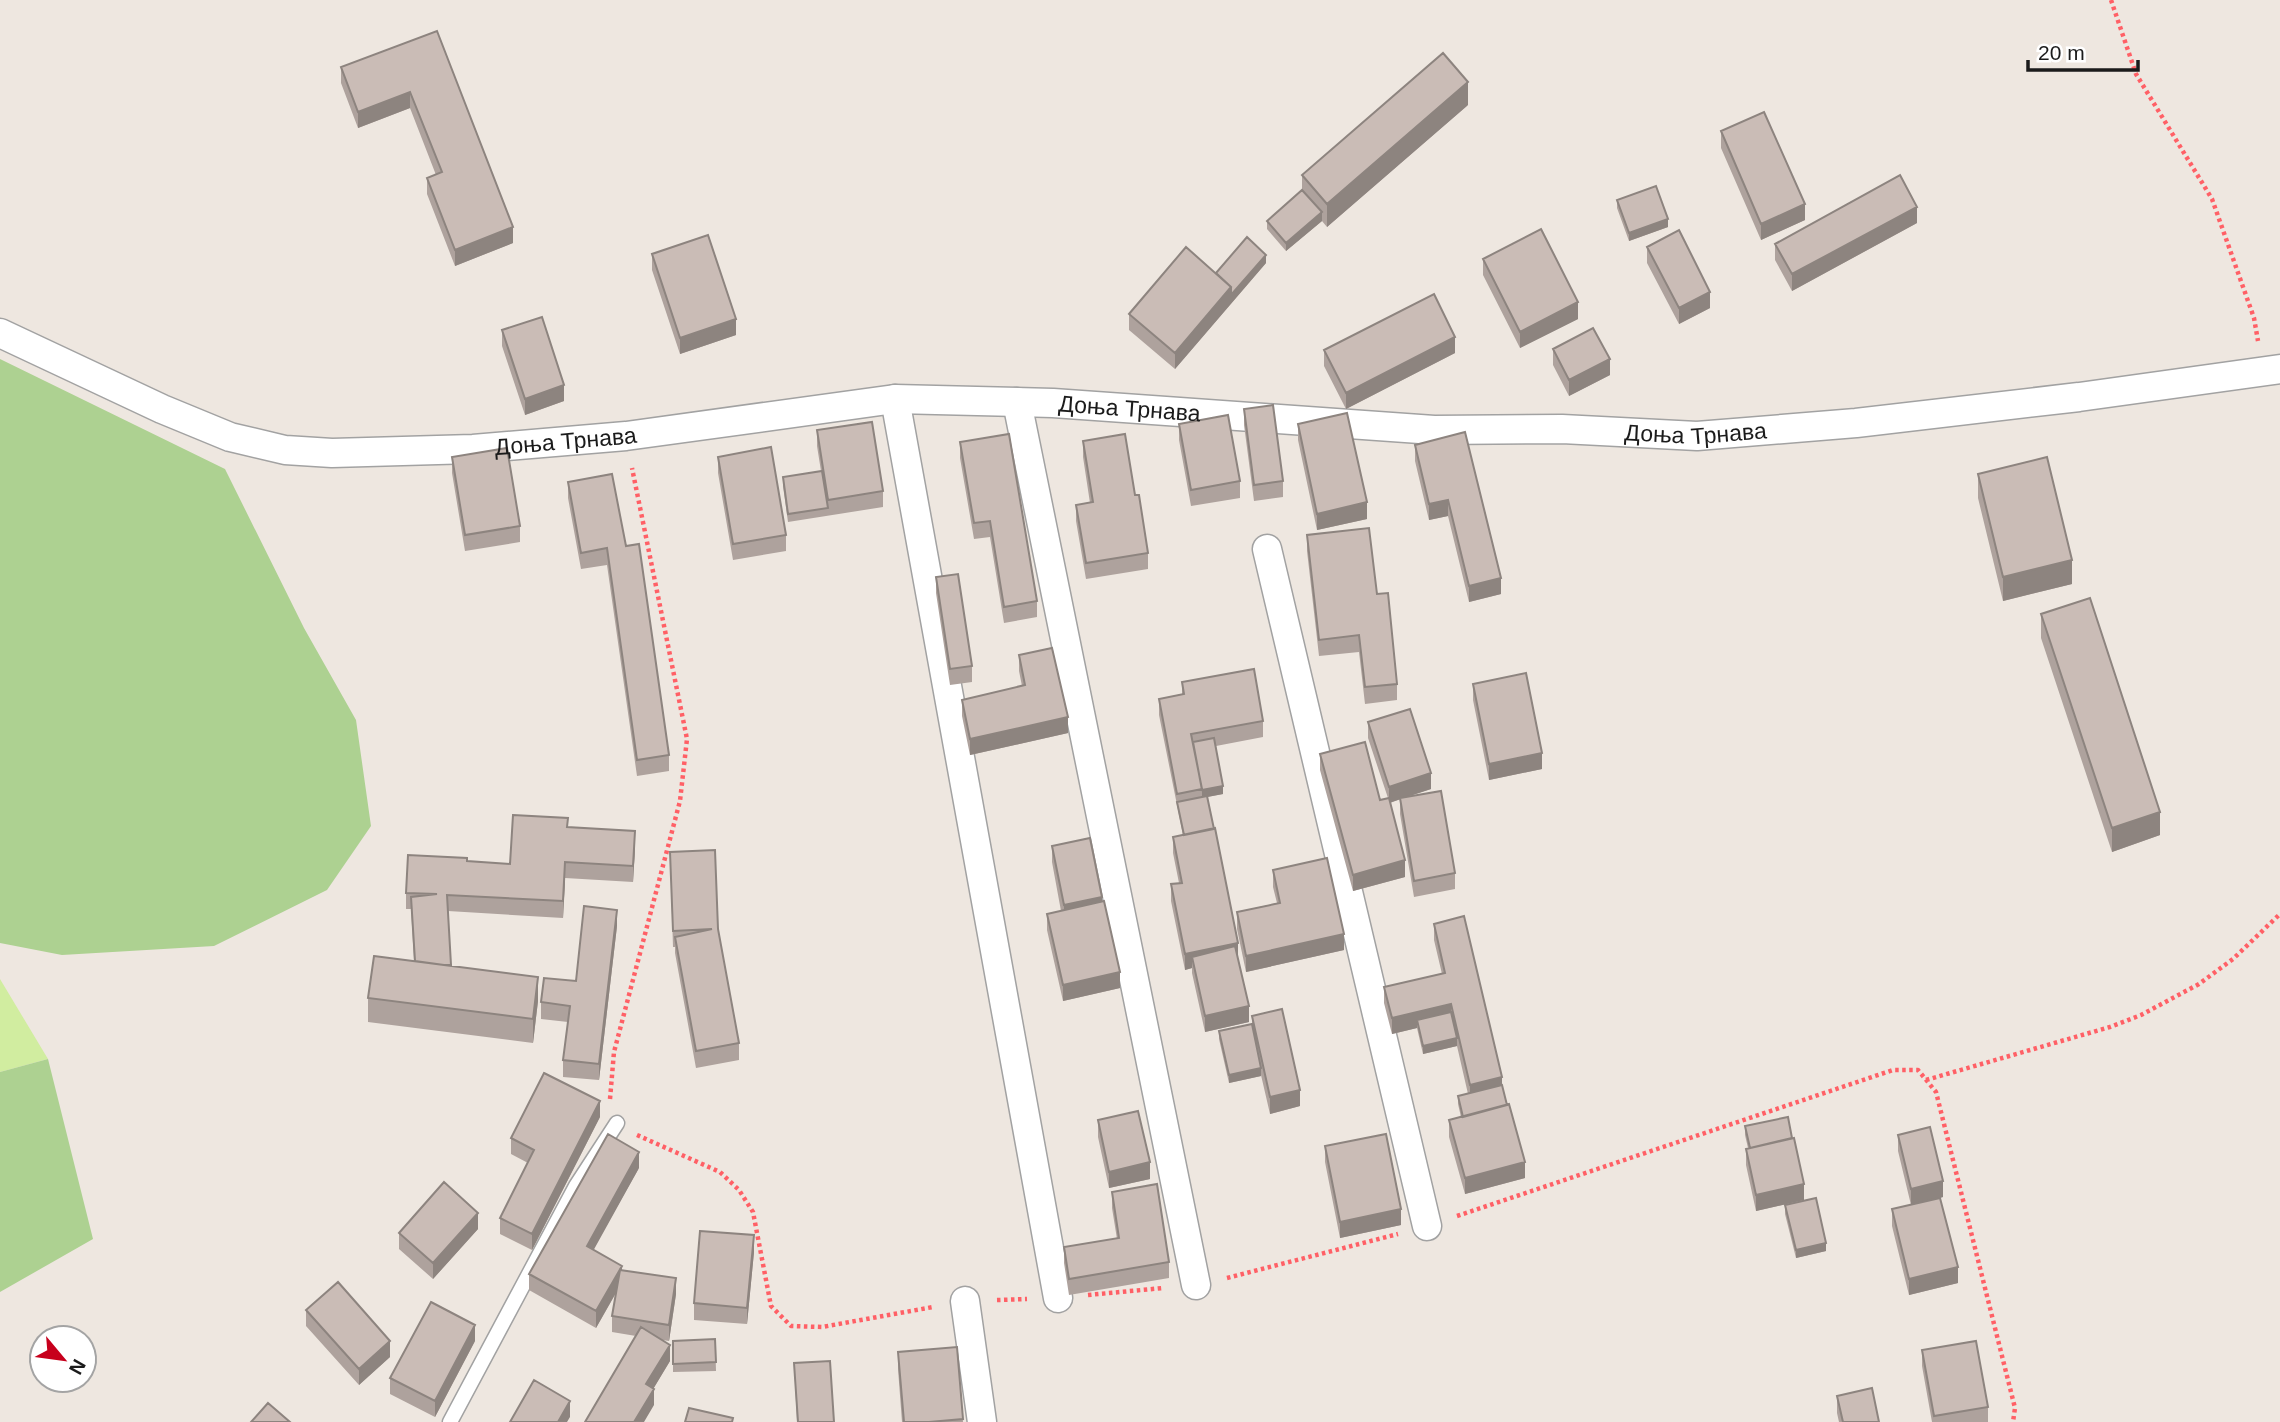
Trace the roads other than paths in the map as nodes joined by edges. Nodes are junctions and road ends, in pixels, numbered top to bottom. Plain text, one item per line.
1 (0, 333) edge
2 (2272, 370) edge
3 (895, 399) junction
4 (1017, 402) junction
5 (1267, 549) dead end
6 (617, 1123) dead end
7 (1427, 1226) dead end
8 (1196, 1286) dead end
9 (1058, 1298) dead end
10 (965, 1301) dead end
11 (450, 1422) edge
12 (982, 1422) edge

1 - 3 street, Доња Трнава
2 - 4 street, Доња Трнава
3 - 4 street, Доња Трнава
3 - 9 street
4 - 8 street
5 - 7 street
6 - 11 lane
10 - 12 street

